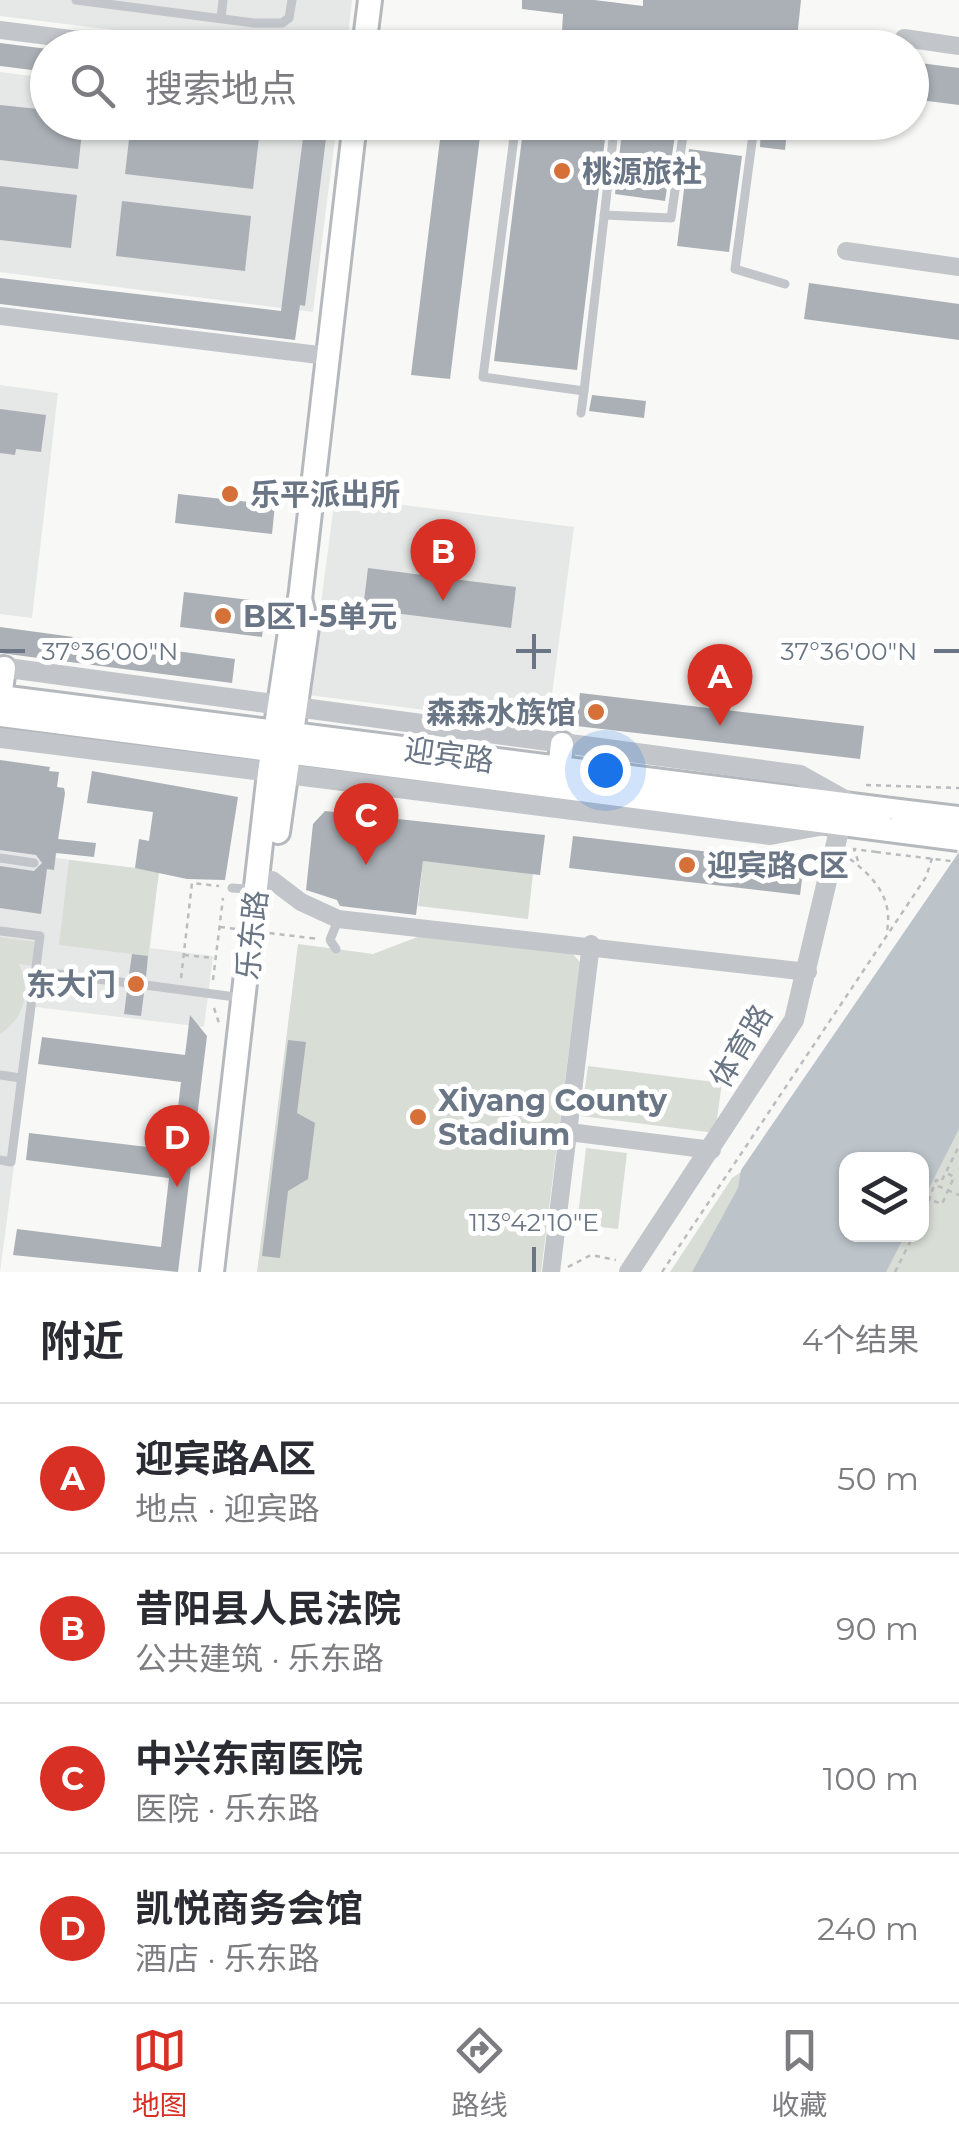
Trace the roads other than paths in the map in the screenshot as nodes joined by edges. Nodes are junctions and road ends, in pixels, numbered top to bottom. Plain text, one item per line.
1 (76, 0) edge
2 (223, 0) edge
3 (292, 0) edge
4 (370, 0) edge
5 (221, 18) junction
6 (0, 30) edge
7 (366, 30) edge
8 (30, 34) edge
9 (929, 42) edge
10 (959, 46) edge
11 (354, 140) edge
12 (514, 140) edge
13 (613, 140) edge
14 (682, 140) edge
15 (752, 140) edge
16 (604, 215) junction
17 (846, 251) dead end
18 (959, 268) edge
19 (785, 284) dead end
20 (0, 316) edge
21 (327, 356) junction
22 (584, 391) junction
23 (581, 412) dead end
24 (2, 668) edge
25 (0, 697) edge
26 (290, 708) junction
27 (0, 715) edge
28 (0, 738) edge
29 (562, 744) junction
30 (281, 753) junction
31 (557, 789) junction
32 (852, 804) junction
33 (959, 818) edge
34 (894, 820) junction
35 (948, 840) edge
36 (0, 858) edge
37 (34, 863) dead end
38 (272, 880) junction
39 (232, 888) road end
40 (246, 890) dead end
41 (338, 918) junction
42 (0, 931) edge
43 (592, 944) junction
44 (336, 950) dead end
45 (35, 971) junction
46 (808, 972) junction
47 (128, 983) dead end
48 (145, 985) dead end
49 (246, 998) junction
50 (0, 1075) edge
51 (22, 1078) junction
52 (569, 1132) junction
53 (712, 1150) junction
54 (0, 1160) edge
55 (630, 1271) edge
56 (212, 1272) edge
57 (226, 1272) edge
58 (552, 1272) edge

1 - 5 lane
2 - 5 lane
3 - 5 lane
4 - 7 main road
6 - 8 street
9 - 10 street
11 - 21 main road, 乐东路
12 - 22 lane
13 - 16 lane
14 - 16 lane
15 - 19 lane
16 - 22 lane
17 - 18 street
20 - 21 street
21 - 26 main road, 乐东路
22 - 23 lane
24 - 25 main road
24 - 26 street
25 - 30 main road, 迎宾路
26 - 29 street
26 - 30 main road, 乐东路
27 - 30 main road, 迎宾路
28 - 30 street
29 - 31 main road
29 - 32 street
30 - 31 main road, 迎宾路
30 - 31 street
30 - 38 main road, 乐东路
30 - 49 main road, 乐东路
31 - 32 main road, 迎宾路
32 - 34 main road, 迎宾路
32 - 46 street, 体育路
33 - 34 main road, bridge
34 - 35 main road, bridge
36 - 37 lane
38 - 41 street
38 - 57 main road, 乐东路
39 - 40 lane
41 - 43 street
41 - 44 lane
42 - 45 lane
43 - 46 street
43 - 52 street
45 - 47 lane
45 - 51 lane
46 - 53 street, 体育路
48 - 49 lane
49 - 56 main road, 乐东路
50 - 51 lane
51 - 54 lane
52 - 53 street
52 - 58 street
53 - 55 street, 体育路

